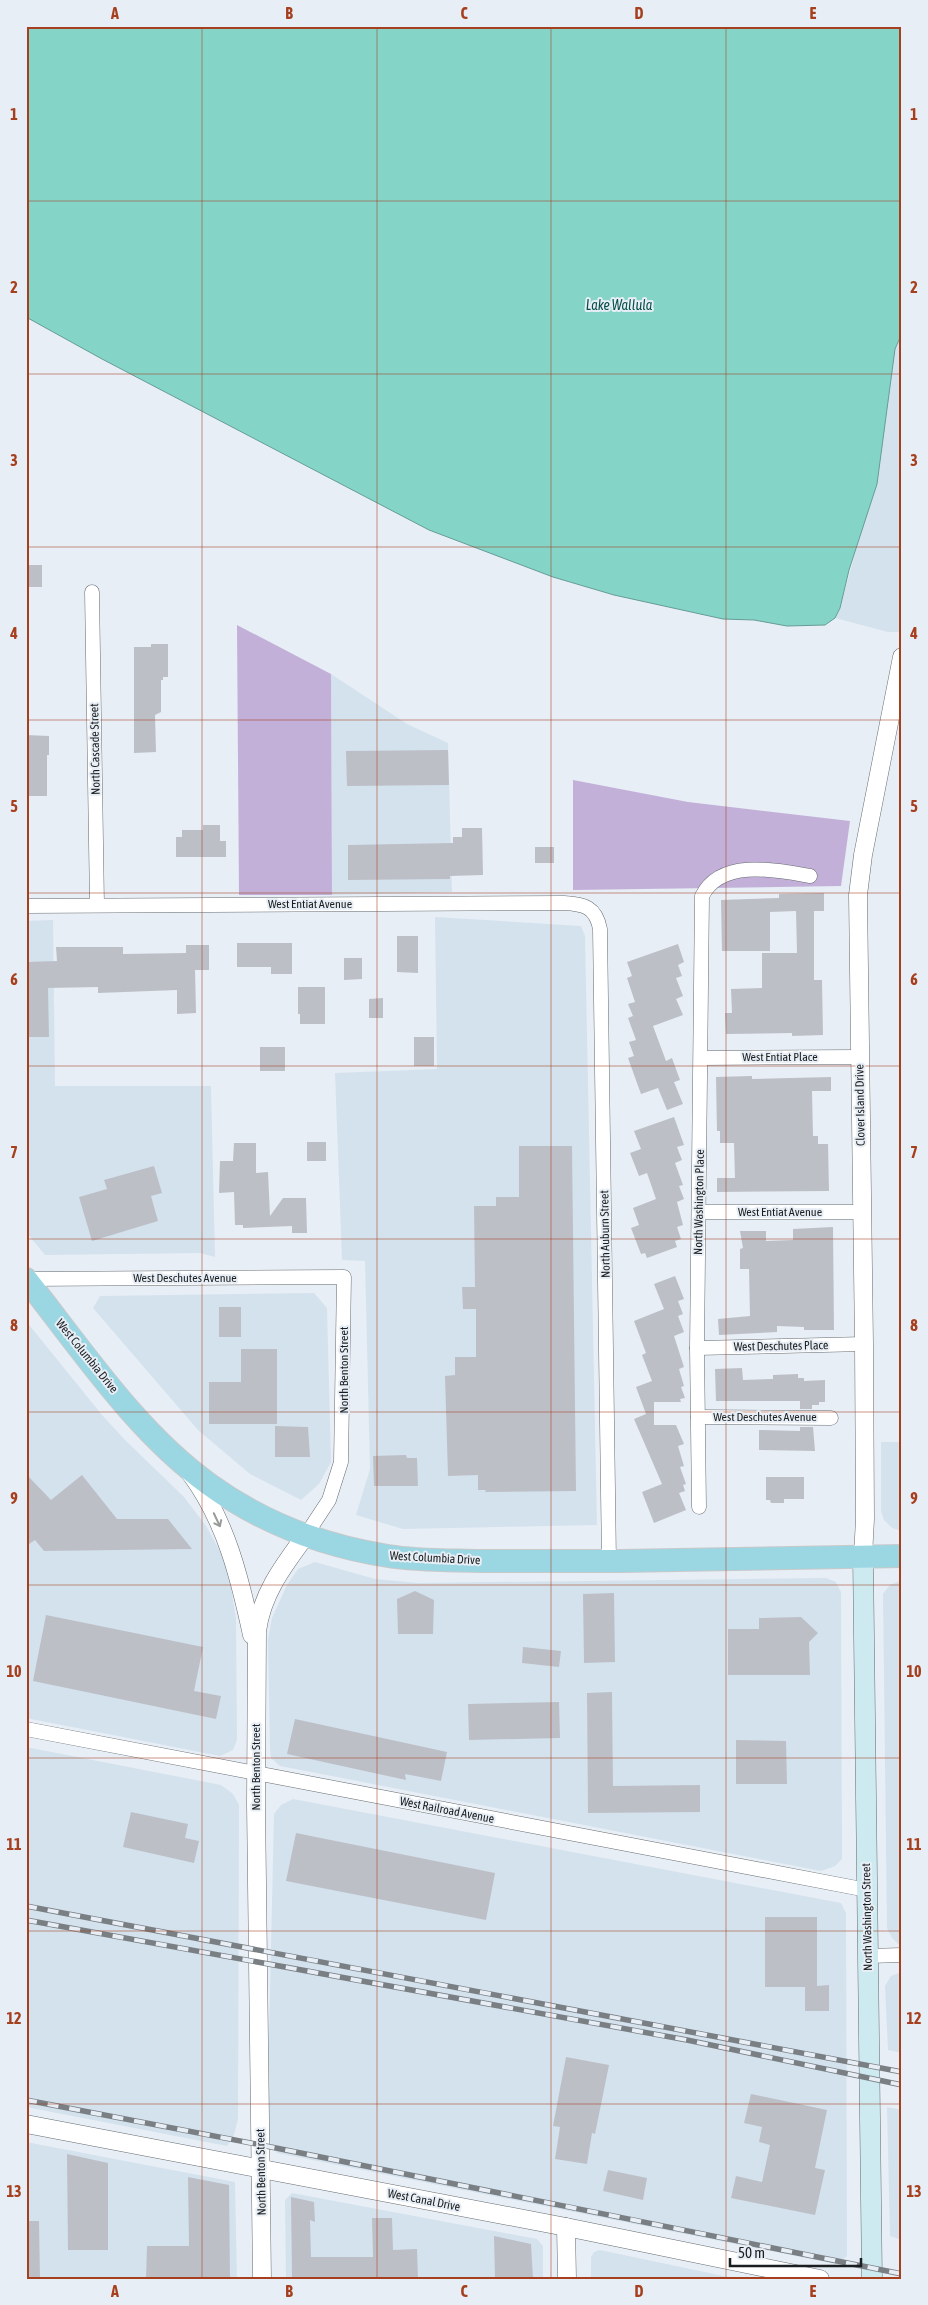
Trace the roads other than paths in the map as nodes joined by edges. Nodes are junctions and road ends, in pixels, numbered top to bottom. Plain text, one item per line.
1 (92, 592) dead end
2 (902, 657) edge
3 (810, 876) dead end
4 (97, 905) junction
5 (26, 906) edge
6 (592, 910) joint
7 (859, 1057) junction
8 (700, 1058) junction
9 (698, 1212) junction
10 (862, 1212) junction
11 (344, 1278) joint
12 (26, 1279) edge
13 (864, 1344) junction
14 (697, 1348) junction
15 (698, 1417) junction
16 (831, 1418) dead end
17 (183, 1463) junction
18 (699, 1508) dead end
19 (306, 1535) junction
20 (863, 1556) junction
21 (902, 1556) edge
22 (609, 1561) junction
23 (256, 1651) junction
24 (26, 1729) edge
25 (256, 1773) junction
26 (867, 1890) junction
27 (902, 1955) edge
28 (868, 1956) junction
29 (26, 2124) edge
30 (261, 2169) junction
31 (566, 2227) junction
32 (262, 2279) edge
33 (567, 2279) edge
34 (820, 2279) edge
35 (872, 2279) edge

1 - 4 street, North Cascade Street
2 - 7 street, Clover Island Drive
3 - 8 street, North Washington Place
4 - 5 street, West Entiat Avenue
4 - 6 street, West Entiat Avenue
6 - 22 street, North Auburn Street
7 - 8 street, West Entiat Place
7 - 10 street, Clover Island Drive
8 - 9 street, North Washington Place
9 - 10 street, West Entiat Avenue
9 - 14 street, North Washington Place
10 - 13 street, Clover Island Drive
11 - 12 street, West Deschutes Avenue
11 - 19 street, North Benton Street
12 - 17 main road, West Columbia Drive
13 - 14 street, West Deschutes Place
13 - 20 street, Clover Island Drive
14 - 15 street, North Washington Place
15 - 16 street, West Deschutes Avenue
15 - 18 street, North Washington Place
17 - 19 main road, West Columbia Drive
17 -> 23 street
19 - 22 main road, West Columbia Drive
19 - 23 street, North Benton Street
20 - 21 main road, West Columbia Drive
20 - 22 main road, West Columbia Drive
20 - 26 main road, North Washington Street
23 - 25 street, North Benton Street
24 - 25 street, West Railroad Avenue
25 - 26 street, West Railroad Avenue
25 - 30 street, North Benton Street
26 - 28 main road, North Washington Street
27 - 28 street
28 - 35 main road, North Washington Street
29 - 30 street, West Canal Drive
30 - 31 street, West Canal Drive
30 - 32 street, North Benton Street
31 - 33 street
31 - 34 street, West Canal Drive

